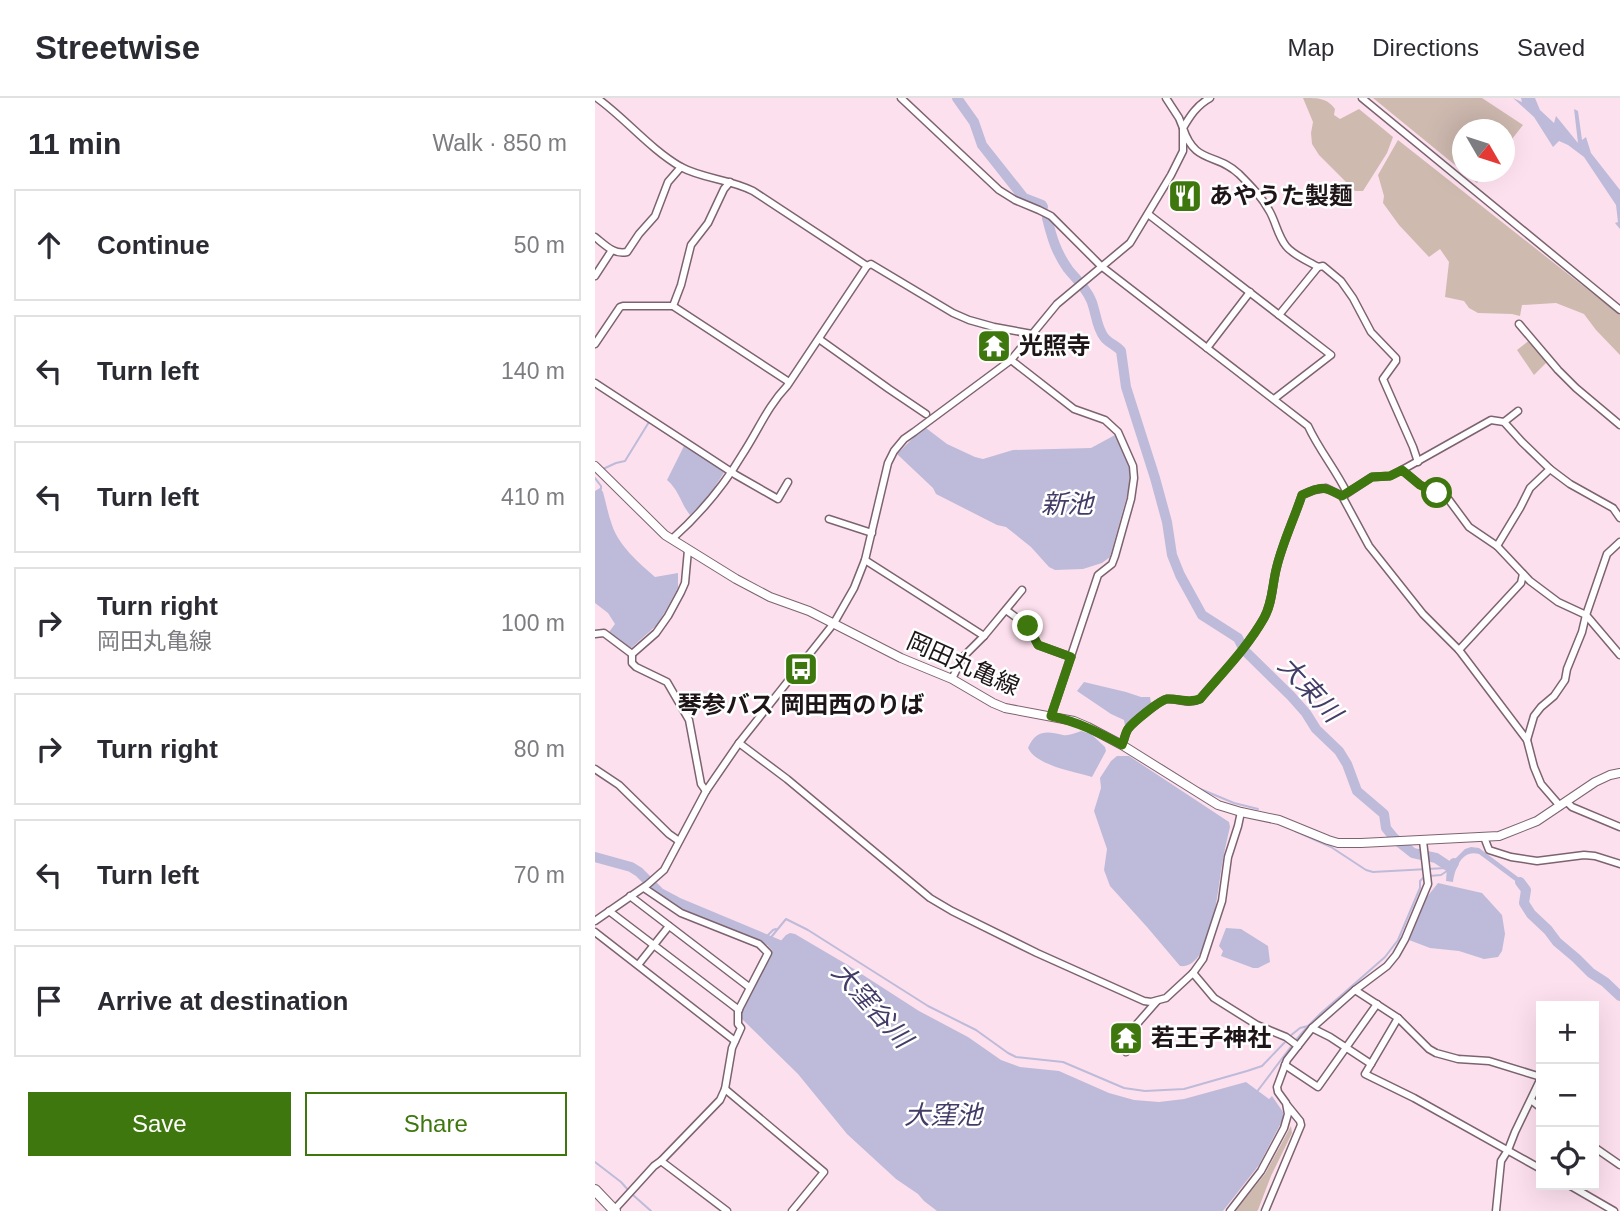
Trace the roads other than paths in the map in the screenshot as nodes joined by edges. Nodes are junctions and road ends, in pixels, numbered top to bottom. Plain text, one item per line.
1 (901, 98) edge
2 (1166, 98) edge
3 (1210, 98) edge
4 (1362, 98) edge
5 (595, 101) edge
6 (1183, 128) junction
7 (681, 167) junction
8 (730, 182) junction
9 (1148, 214) junction
10 (595, 237) edge
11 (612, 250) junction
12 (867, 266) junction
13 (1101, 266) junction
14 (1318, 267) junction
15 (595, 276) edge
16 (1250, 292) junction
17 (673, 306) junction
18 (1620, 310) edge
19 (1279, 315) junction
20 (1519, 324) dead end
21 (1032, 334) junction
22 (819, 339) junction
23 (595, 344) edge
24 (1207, 348) junction
25 (1011, 360) junction
26 (789, 382) junction
27 (595, 383) edge
28 (1274, 400) junction
29 (1518, 411) dead end
30 (926, 414) dead end
31 (1504, 422) junction
32 (1620, 425) edge
33 (1418, 462) junction
34 (595, 466) edge
35 (1550, 468) junction
36 (1402, 470) junction
37 (731, 472) junction
38 (788, 482) dead end
39 (1345, 495) junction
40 (1620, 518) edge
41 (829, 519) dead end
42 (872, 533) junction
43 (672, 539) junction
44 (1620, 542) edge
45 (1497, 546) junction
46 (688, 550) junction
47 (865, 560) junction
48 (1523, 574) junction
49 (1022, 590) dead end
50 (1006, 610) junction
51 (1586, 615) junction
52 (834, 624) junction
53 (595, 634) edge
54 (983, 636) junction
55 (1459, 650) junction
56 (632, 654) junction
57 (1620, 655) edge
58 (1071, 657) junction
59 (952, 679) junction
60 (1051, 716) junction
61 (1527, 740) junction
62 (739, 743) junction
63 (1122, 745) junction
64 (595, 769) edge
65 (1620, 773) edge
66 (706, 791) junction
67 (1563, 804) junction
68 (1241, 812) junction
69 (1620, 827) edge
70 (1484, 837) junction
71 (679, 841) junction
72 (1423, 841) junction
73 (1620, 864) edge
74 (647, 885) junction
75 (630, 896) junction
76 (609, 911) junction
77 (595, 921) edge
78 (669, 926) junction
79 (595, 932) edge
80 (654, 945) junction
81 (638, 965) junction
82 (1193, 972) junction
83 (749, 987) junction
84 (1355, 990) junction
85 (1157, 1001) junction
86 (1377, 1004) junction
87 (739, 1010) junction
88 (1398, 1018) junction
89 (1312, 1028) junction
90 (735, 1041) junction
91 (1292, 1041) junction
92 (1346, 1048) junction
93 (1126, 1052) dead end
94 (1371, 1064) junction
95 (1285, 1065) junction
96 (1536, 1076) edge
97 (1536, 1089) edge
98 (725, 1090) junction
99 (1531, 1100) junction
100 (1286, 1103) junction
101 (1536, 1104) edge
102 (1508, 1150) junction
103 (1599, 1151) edge
104 (661, 1161) junction
105 (1536, 1166) edge
106 (1620, 1166) edge
107 (1578, 1190) edge
108 (596, 1195) edge
109 (615, 1210) edge
110 (727, 1211) edge
111 (792, 1211) edge
112 (1230, 1211) edge
113 (1265, 1211) edge
114 (1496, 1211) edge
115 (1614, 1211) edge

1 - 13 street
2 - 6 street
3 - 6 street
4 - 18 street
5 - 7 street
6 - 9 street
6 - 14 street
7 - 8 street
7 - 11 street
8 - 12 street
8 - 17 street
9 - 13 street
9 - 16 street
10 - 11 street
11 - 15 street
12 - 21 street
12 - 22 street
13 - 21 street
13 - 24 street
14 - 19 street
14 - 33 street
16 - 19 street
16 - 24 street
17 - 23 street
17 - 26 street
19 - 28 street
20 - 32 street
21 - 25 street
22 - 26 street
22 - 30 street
24 - 28 street
25 - 42 street
25 - 58 street
26 - 37 street
27 - 37 street
28 - 39 street
29 - 31 street
31 - 33 street
31 - 35 street
33 - 36 street
34 - 43 main road, 岡田丸亀線
35 - 40 street
35 - 45 street
36 - 39 street
36 - 45 street
37 - 38 street
37 - 43 street
39 - 55 street
39 - 63 street
41 - 42 street
42 - 47 street
43 - 46 main road, 岡田丸亀線
44 - 51 street
45 - 48 street
46 - 52 main road, 岡田丸亀線
46 - 56 street
47 - 52 street
47 - 54 street
48 - 51 street
48 - 55 street
49 - 50 street
50 - 54 street
50 - 58 street
51 - 57 street
51 - 61 street
52 - 59 main road, 岡田丸亀線
52 - 62 street
53 - 56 street
54 - 59 street
55 - 61 street
56 - 66 street
58 - 60 street
59 - 60 main road, 岡田丸亀線
60 - 63 main road, 岡田丸亀線
61 - 67 street
62 - 66 street
62 - 85 street
63 - 68 main road, 岡田丸亀線
64 - 71 street
65 - 67 main road, 岡田丸亀線
66 - 71 street
67 - 69 street
67 - 70 main road, 岡田丸亀線
68 - 72 main road, 岡田丸亀線
68 - 82 street
70 - 72 main road, 岡田丸亀線
70 - 73 street
71 - 74 street
72 - 84 street
74 - 75 street
74 - 83 street
75 - 76 street
75 - 78 street
76 - 77 street
76 - 80 street
78 - 80 street
78 - 83 street
79 - 81 street
80 - 81 street
80 - 87 street
81 - 90 street
82 - 85 street
82 - 91 street
83 - 87 street
84 - 86 street
84 - 89 street
85 - 93 street
86 - 88 street
86 - 92 street
87 - 90 street
88 - 94 street
88 - 96 street
89 - 91 street
89 - 92 street
90 - 98 street
91 - 95 street
92 - 94 street
92 - 95 street
94 - 102 street
95 - 100 street
97 - 99 street
98 - 104 street
98 - 111 street
99 - 101 street
99 - 102 street
100 - 112 street
100 - 113 street
102 - 105 street
102 - 114 street
103 - 106 street
104 - 109 street
104 - 110 street
107 - 115 street
108 - 109 highway

